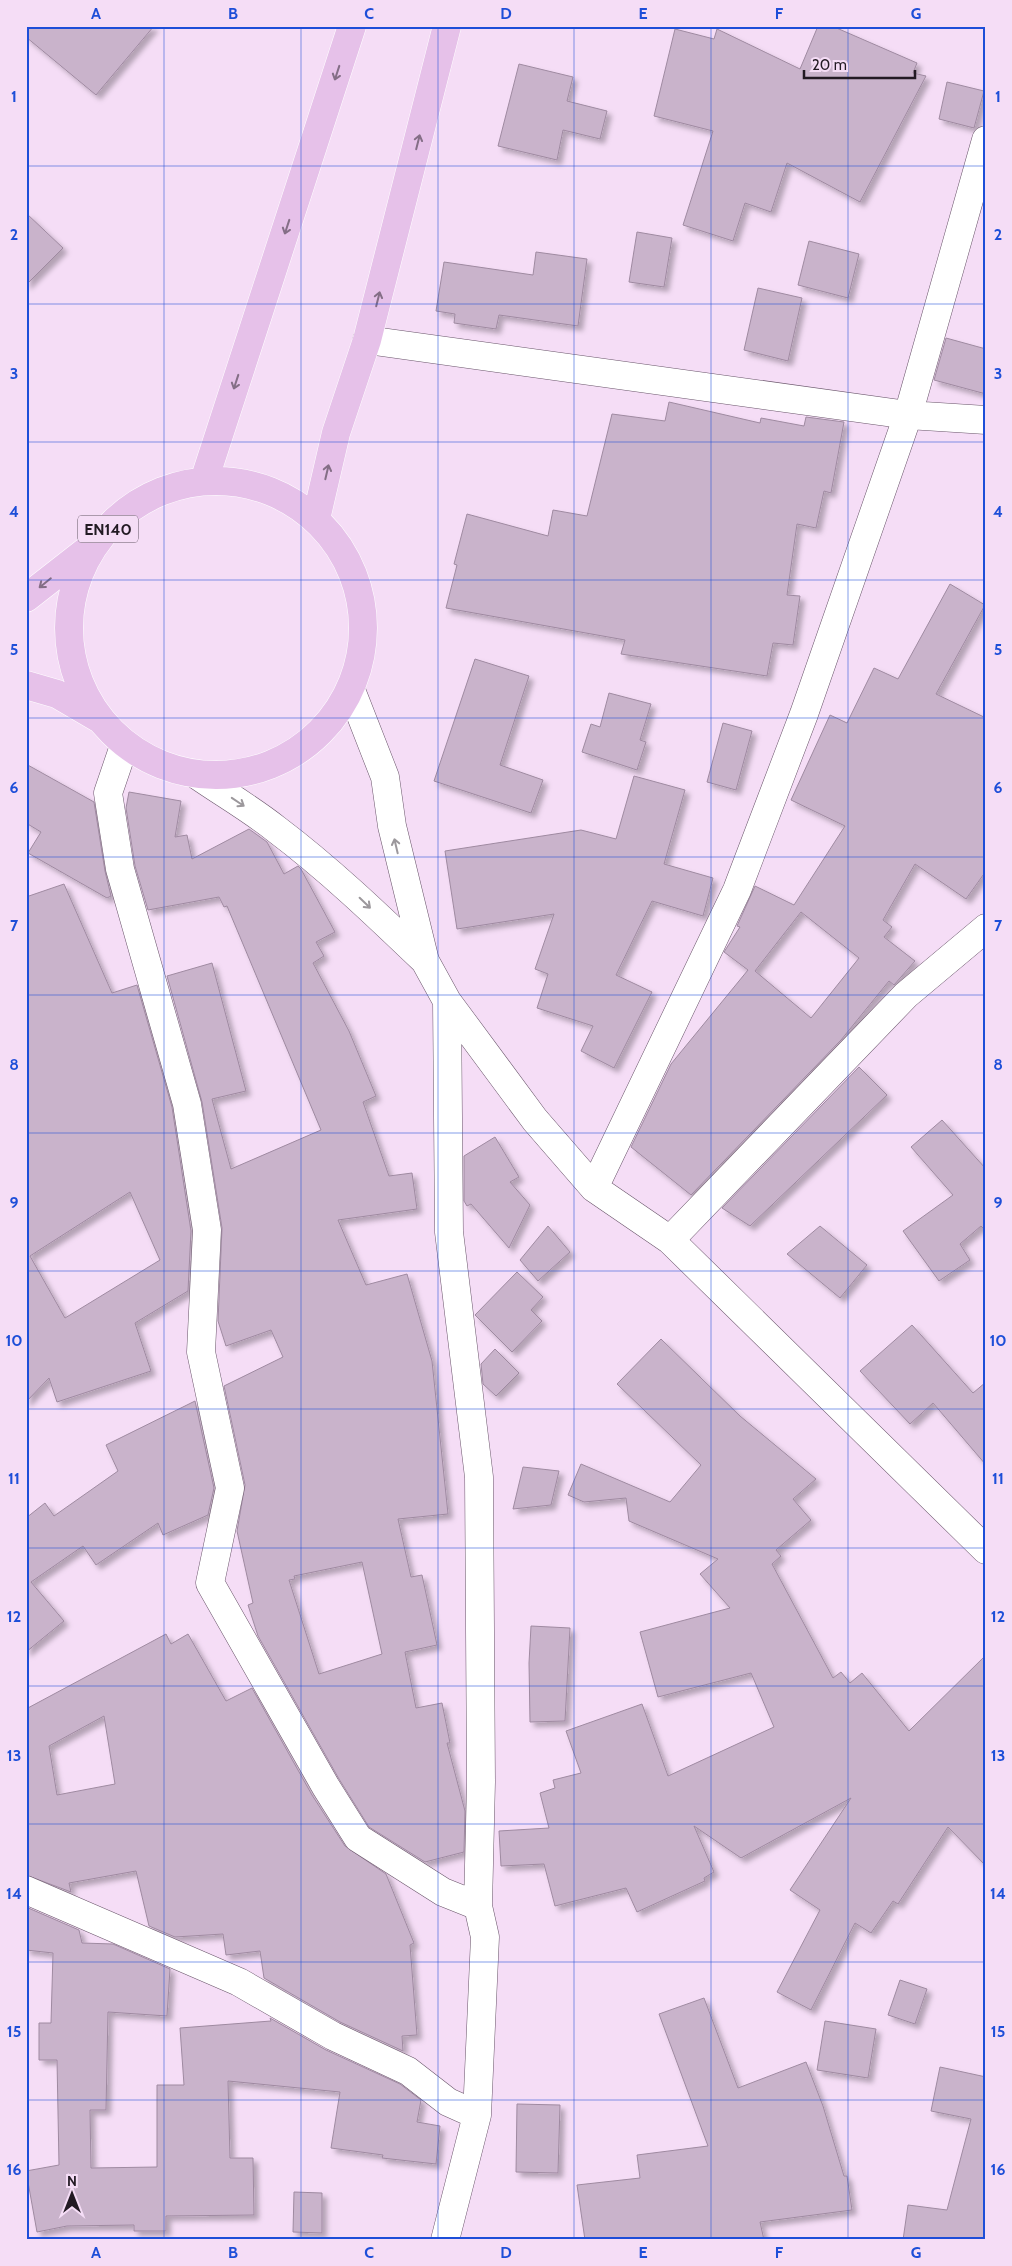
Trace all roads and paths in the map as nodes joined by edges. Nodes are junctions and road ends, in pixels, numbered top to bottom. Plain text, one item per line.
1 (352, 26) edge
2 (447, 26) edge
3 (986, 140) edge
4 (368, 340) junction
5 (908, 415) junction
6 (986, 420) edge
7 (204, 481) junction
8 (316, 519) junction
9 (91, 547) junction
10 (26, 598) edge
11 (26, 685) edge
12 (351, 690) junction
13 (98, 718) junction
14 (124, 746) junction
15 (197, 775) junction
16 (986, 928) edge
17 (425, 961) junction
18 (447, 1001) junction
19 (594, 1188) junction
20 (670, 1240) junction
21 (986, 1550) edge
22 (26, 1890) edge
23 (478, 1906) junction
24 (477, 2115) junction
25 (445, 2240) edge

1 -> 7 main road
4 -> 2 main road
3 - 5 street
4 - 5 street
8 -> 4 main road
5 - 6 street
5 - 19 street
7 - 8 main road, EN140
7 - 9 main road, EN140
8 - 12 main road, EN140
9 -> 10 main road, EN140
9 - 13 main road, EN140
11 - 13 main road, EN140
12 - 15 main road, EN140
17 -> 12 street
13 - 14 main road, EN140
14 - 15 main road, EN140
14 - 23 street
15 -> 17 street
16 - 20 street
17 - 18 street
18 - 19 street
18 - 23 street
19 - 20 street
20 - 21 street
22 - 24 street
23 - 24 street
24 - 25 street

